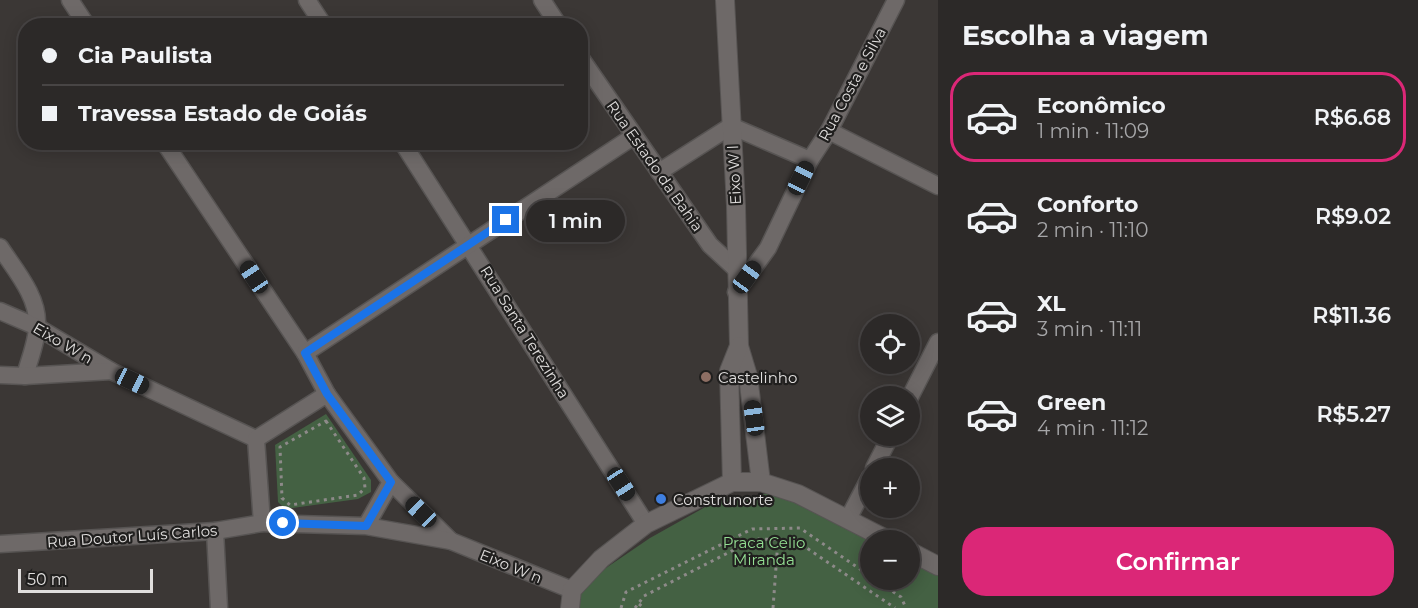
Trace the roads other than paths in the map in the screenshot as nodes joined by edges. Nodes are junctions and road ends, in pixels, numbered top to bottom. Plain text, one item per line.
1 (70, 0) edge
2 (307, 0) edge
3 (542, 0) edge
4 (896, 0) edge
5 (724, 1) edge
6 (82, 18) edge
7 (319, 18) edge
8 (554, 18) edge
9 (588, 69) edge
10 (731, 126) junction
11 (829, 131) junction
12 (634, 136) junction
13 (169, 150) edge
14 (407, 150) edge
15 (810, 160) junction
16 (659, 172) junction
17 (938, 186) edge
18 (469, 244) junction
19 (0, 247) edge
20 (736, 269) junction
21 (736, 291) junction
22 (0, 310) edge
23 (37, 327) junction
24 (938, 342) edge
25 (739, 346) junction
26 (305, 353) junction
27 (111, 371) junction
28 (0, 375) edge
29 (25, 376) junction
30 (916, 386) edge
31 (327, 394) junction
32 (256, 439) junction
33 (391, 482) junction
34 (732, 482) junction
35 (761, 482) junction
36 (860, 496) edge
37 (848, 519) junction
38 (262, 523) junction
39 (646, 524) junction
40 (366, 526) junction
41 (869, 530) edge
42 (215, 531) junction
43 (451, 541) junction
44 (0, 544) edge
45 (920, 557) edge
46 (938, 566) edge
47 (571, 599) edge
48 (219, 608) edge

1 - 6 street
2 - 7 street
3 - 8 street
4 - 11 street, Rua Costa e Silva
5 - 10 street, Eixo W l
9 - 12 street, Rua Estado da Bahia
10 - 15 street
10 - 16 street
10 - 20 street, Eixo W l
11 - 15 street, Rua Costa e Silva
11 - 17 street
12 - 16 street, Rua Estado da Bahia
12 - 18 street
13 - 26 street
14 - 18 street, Rua Santa Terezinha
15 - 21 street, Rua Costa e Silva
16 - 20 street, Rua Estado da Bahia
18 - 26 street
18 - 39 street, Rua Santa Terezinha
19 - 23 street
20 - 21 street, Eixo W l
21 - 25 street, Eixo W l
22 - 23 street, Eixo W n
23 - 27 street, Eixo W n
23 - 29 street
24 - 30 street
25 - 34 street, Eixo W l
25 - 35 street, Eixo W l
26 - 31 street
27 - 29 street
27 - 32 street, Eixo W n
28 - 29 street
31 - 32 street
31 - 33 street
32 - 38 street
33 - 40 street
33 - 43 street
34 - 35 street
34 - 39 street
35 - 37 street
36 - 37 street
37 - 41 street
38 - 40 street, Rua Doutor Luís Carlos
38 - 42 street, Rua Doutor Luís Carlos
39 - 47 street
40 - 43 street, Rua Doutor Luís Carlos
42 - 44 street, Rua Doutor Luís Carlos
42 - 48 street
43 - 47 street, Eixo W n
45 - 46 street

